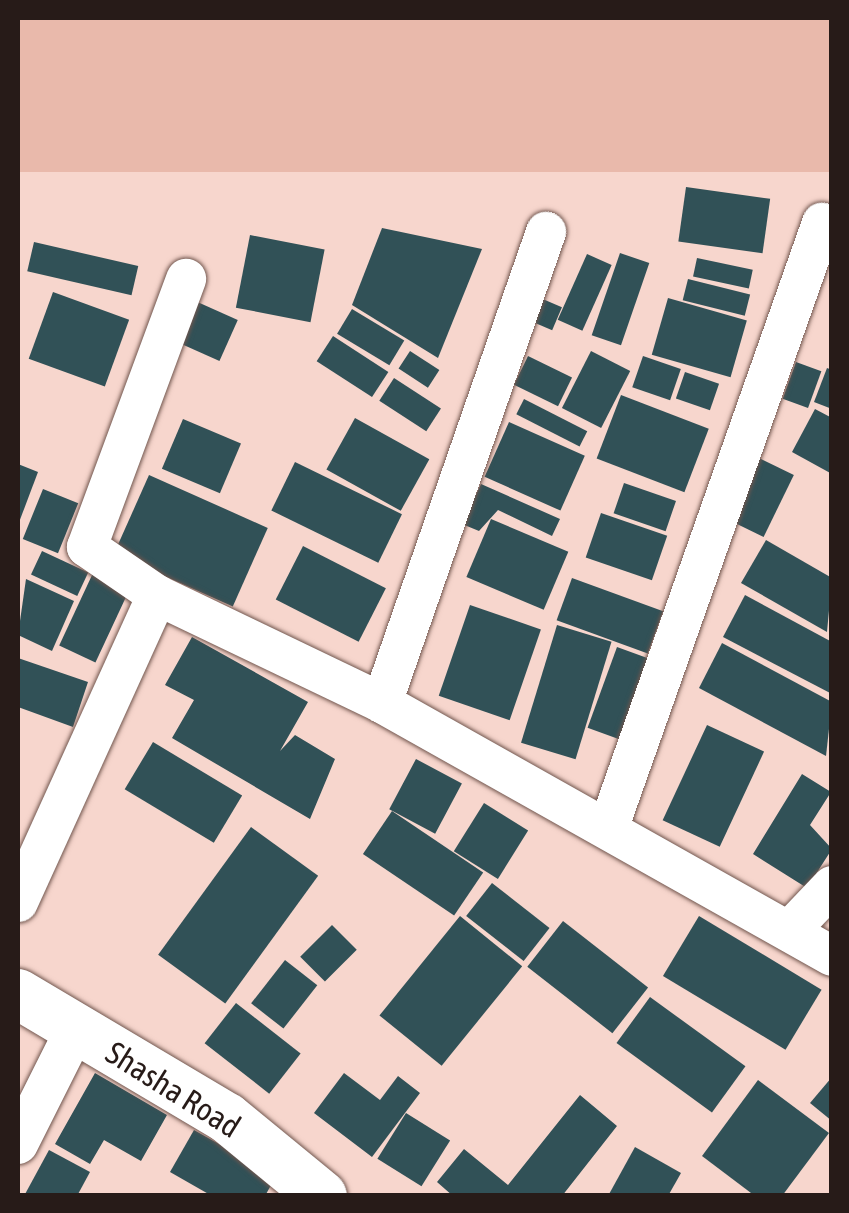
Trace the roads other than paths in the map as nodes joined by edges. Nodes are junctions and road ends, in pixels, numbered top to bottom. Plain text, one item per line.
1 (822, 223) dead end
2 (546, 232) dead end
3 (186, 279) dead end
4 (157, 595) junction
5 (382, 704) junction
6 (608, 829) junction
7 (832, 886) edge
8 (18, 902) edge
9 (792, 928) junction
10 (832, 956) edge
11 (18, 994) edge
12 (74, 1030) junction
13 (18, 1144) edge
14 (322, 1196) edge

1 - 6 street
2 - 5 street
3 - 4 street
4 - 5 street
4 - 8 street
5 - 6 street
6 - 9 street
7 - 9 street
9 - 10 street
11 - 12 street, Shasha Road
12 - 13 street
12 - 14 street, Shasha Road

